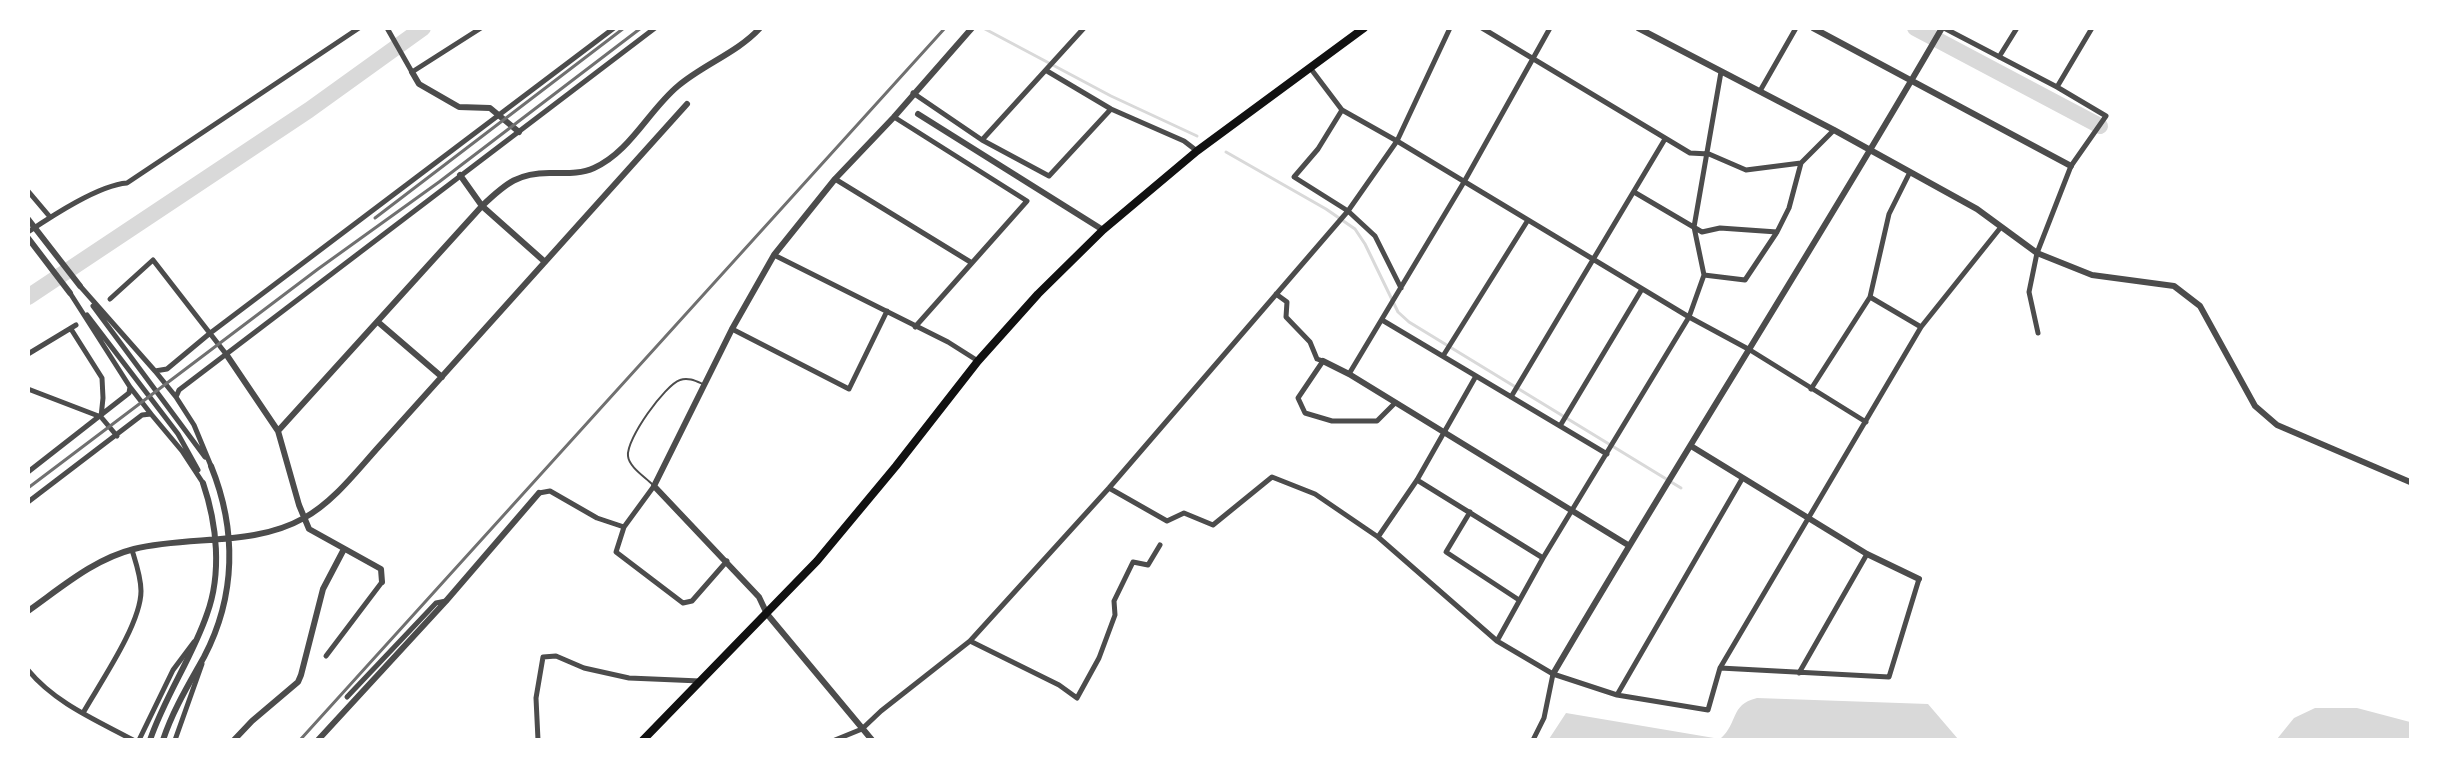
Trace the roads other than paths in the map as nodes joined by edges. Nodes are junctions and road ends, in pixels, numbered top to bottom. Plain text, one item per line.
1 (359, 28) edge
2 (387, 28) edge
3 (481, 28) edge
4 (615, 28) edge
5 (655, 28) edge
6 (760, 28) edge
7 (972, 28) edge
8 (1084, 28) edge
9 (1364, 28) edge
10 (1450, 28) edge
11 (1482, 28) edge
12 (1550, 28) edge
13 (1638, 28) edge
14 (1796, 28) edge
15 (1813, 28) edge
16 (2017, 28) edge
17 (2092, 28) edge
18 (1941, 30) edge
19 (1999, 57) junction
20 (1535, 58) junction
21 (1048, 69) junction
22 (1311, 69) junction
23 (412, 72) junction
24 (1721, 72) junction
25 (1911, 82) junction
26 (2057, 87) junction
27 (1760, 92) junction
28 (914, 93) junction
29 (687, 104) dead end
30 (1111, 109) junction
31 (1342, 110) junction
32 (500, 114) junction
33 (918, 114) dead end
34 (894, 117) junction
35 (1834, 129) junction
36 (519, 132) junction
37 (1665, 139) junction
38 (982, 140) junction
39 (1397, 141) junction
40 (1869, 150) junction
41 (1197, 151) junction
42 (1709, 154) junction
43 (1801, 163) junction
44 (2071, 166) junction
45 (1910, 172) junction
46 (460, 176) junction
47 (835, 178) junction
48 (1464, 182) junction
49 (28, 191) edge
50 (1634, 192) junction
51 (482, 206) junction
52 (1348, 211) junction
53 (50, 217) junction
54 (30, 220) edge
55 (1528, 220) junction
56 (1694, 227) junction
57 (2001, 227) junction
58 (1103, 230) junction
59 (28, 232) edge
60 (1777, 232) junction
61 (28, 238) edge
62 (2037, 253) junction
63 (774, 255) junction
64 (1593, 258) junction
65 (545, 262) junction
66 (972, 263) junction
67 (1704, 275) junction
68 (80, 286) junction
69 (1401, 288) junction
70 (1642, 289) junction
71 (70, 293) junction
72 (1276, 294) junction
73 (1870, 297) junction
74 (110, 299) dead end
75 (887, 311) junction
76 (1689, 317) junction
77 (1382, 320) junction
78 (378, 322) junction
79 (915, 327) junction
80 (1921, 327) junction
81 (732, 329) junction
82 (2038, 333) dead end
83 (209, 334) junction
84 (1750, 350) junction
85 (28, 354) edge
86 (226, 354) junction
87 (1443, 356) junction
88 (978, 361) junction
89 (1323, 362) junction
90 (155, 371) junction
91 (1349, 374) junction
92 (442, 376) junction
93 (1476, 376) junction
94 (704, 385) junction
95 (130, 387) junction
96 (28, 389) edge
97 (1811, 389) junction
98 (176, 397) junction
99 (1511, 397) junction
100 (1395, 403) junction
101 (151, 414) junction
102 (101, 417) junction
103 (1866, 422) junction
104 (1560, 426) junction
105 (278, 431) junction
106 (1444, 433) junction
107 (117, 436) junction
108 (1691, 446) junction
109 (1607, 454) junction
110 (211, 466) junction
111 (28, 472) edge
112 (1742, 479) junction
113 (1417, 480) junction
114 (2410, 482) edge
115 (203, 483) junction
116 (654, 486) junction
117 (1109, 488) junction
118 (539, 493) joint
119 (28, 502) edge
120 (1470, 512) junction
121 (1572, 512) junction
122 (304, 519) junction
123 (1808, 519) junction
124 (624, 527) junction
125 (1378, 537) junction
126 (230, 538) junction
127 (215, 539) junction
128 (1160, 545) dead end
129 (1628, 545) junction
130 (344, 549) junction
131 (132, 550) junction
132 (1867, 554) junction
133 (1543, 558) junction
134 (727, 561) junction
135 (1919, 579) joint
136 (382, 582) joint
137 (1519, 600) junction
138 (446, 601) junction
139 (28, 611) edge
140 (767, 614) junction
141 (197, 639) junction
142 (970, 641) junction
143 (1497, 641) junction
144 (326, 656) dead end
145 (204, 657) junction
146 (1720, 668) junction
147 (28, 670) edge
148 (1798, 673) junction
149 (1553, 674) junction
150 (700, 681) junction
151 (1617, 695) junction
152 (347, 697) dead end
153 (83, 713) junction
154 (862, 729) junction
155 (133, 740) edge
156 (140, 740) edge
157 (150, 740) edge
158 (163, 740) edge
159 (175, 740) edge
160 (234, 740) edge
161 (318, 740) edge
162 (538, 740) edge
163 (643, 740) edge
164 (835, 740) edge
165 (872, 740) edge
166 (1533, 740) edge

1 - 53 street
2 - 23 street
3 - 23 street
4 - 32 street
5 - 36 street
6 - 51 street
7 - 28 street
8 - 21 street
9 - 22 highway
10 - 39 street
11 - 20 street
12 - 20 street
13 - 24 street
14 - 27 street
15 - 25 street
16 - 19 street
17 - 26 street
18 - 19 street
18 - 25 street
19 - 26 street
20 - 37 street
20 - 48 street
21 - 30 street
21 - 38 street
22 - 31 street
22 - 41 highway
23 - 32 street
24 - 27 street
24 - 42 street
25 - 40 street
25 - 44 street
26 - 44 street
27 - 35 street
28 - 34 street
28 - 38 street
29 - 65 street
30 - 38 street
30 - 41 street
31 - 39 street
31 - 52 street
32 - 36 street
32 - 83 street
33 - 58 street
34 - 47 street
34 - 66 street
35 - 40 street
35 - 43 street
36 - 46 street
37 - 42 street
37 - 50 street
39 - 48 street
39 - 52 street
40 - 45 street
40 - 84 street
41 - 58 highway
42 - 43 street
42 - 56 street
43 - 60 street
44 - 62 street
45 - 57 street
45 - 73 street
46 - 51 street
46 - 86 street
47 - 63 street
47 - 66 street
48 - 55 street
48 - 69 street
49 - 53 street
50 - 56 street
50 - 64 street
51 - 65 street
51 - 78 street
52 - 69 street
52 - 72 street
53 - 59 street
54 - 68 street
55 - 64 street
55 - 87 street
56 - 60 street
56 - 67 street
57 - 62 street
57 - 80 street
58 - 88 highway
60 - 67 street
61 - 71 street
62 - 82 street
62 - 114 street
63 - 75 street
63 - 81 street
64 - 70 street
64 - 99 street
65 - 92 street
66 - 79 street
67 - 76 street
68 - 90 street
68 - 110 street
69 - 77 street
70 - 76 street
70 - 104 street
71 - 95 street
71 - 115 street
72 - 89 street
72 - 117 street
73 - 80 street
73 - 97 street
74 - 83 street
75 - 79 street
75 - 81 street
76 - 84 street
76 - 109 street
77 - 87 street
77 - 91 street
78 - 92 street
78 - 105 street
79 - 88 street
80 - 103 street
81 - 94 street
83 - 86 street
83 - 90 street
84 - 97 street
84 - 108 street
85 - 102 street
86 - 98 street
86 - 105 street
87 - 93 street
88 - 140 highway
89 - 91 street
89 - 100 street
90 - 98 street
91 - 100 street
92 - 122 street
93 - 99 street
93 - 106 street
94 - 116 street
94 - 116 lane
95 - 101 street
95 - 102 street
96 - 102 street
97 - 103 street
98 - 110 street
99 - 104 street
100 - 106 street
101 - 107 street
101 - 115 street
102 - 107 street
102 - 111 street
103 - 123 street
104 - 109 street
105 - 122 street
106 - 113 street
106 - 121 street
107 - 119 street
108 - 112 street
108 - 129 street
109 - 121 street
110 - 126 street
112 - 123 street
112 - 151 street
113 - 120 street
113 - 125 street
115 - 127 street
116 - 124 street
116 - 134 street
117 - 125 street
117 - 142 street
118 - 124 street
118 - 138 street
120 - 133 street
120 - 137 street
121 - 129 street
121 - 133 street
122 - 126 street
122 - 130 street
123 - 132 street
123 - 146 street
124 - 134 street
125 - 143 street
126 - 127 street
126 - 145 street
127 - 131 street
127 - 141 street
128 - 142 street
129 - 149 street
130 - 136 street
130 - 160 street
131 - 139 street
131 - 153 street
132 - 135 street
132 - 148 street
133 - 137 street
134 - 140 street
135 - 148 street
136 - 144 street
137 - 143 street
138 - 152 street
138 - 161 street
140 - 150 highway
140 - 154 street
141 - 156 street
141 - 157 street
142 - 154 street
143 - 149 street
145 - 158 street
145 - 159 street
146 - 148 street
146 - 151 street
147 - 153 street
149 - 151 street
149 - 166 street
150 - 162 street
150 - 163 highway
153 - 155 street
154 - 164 street
154 - 165 street

